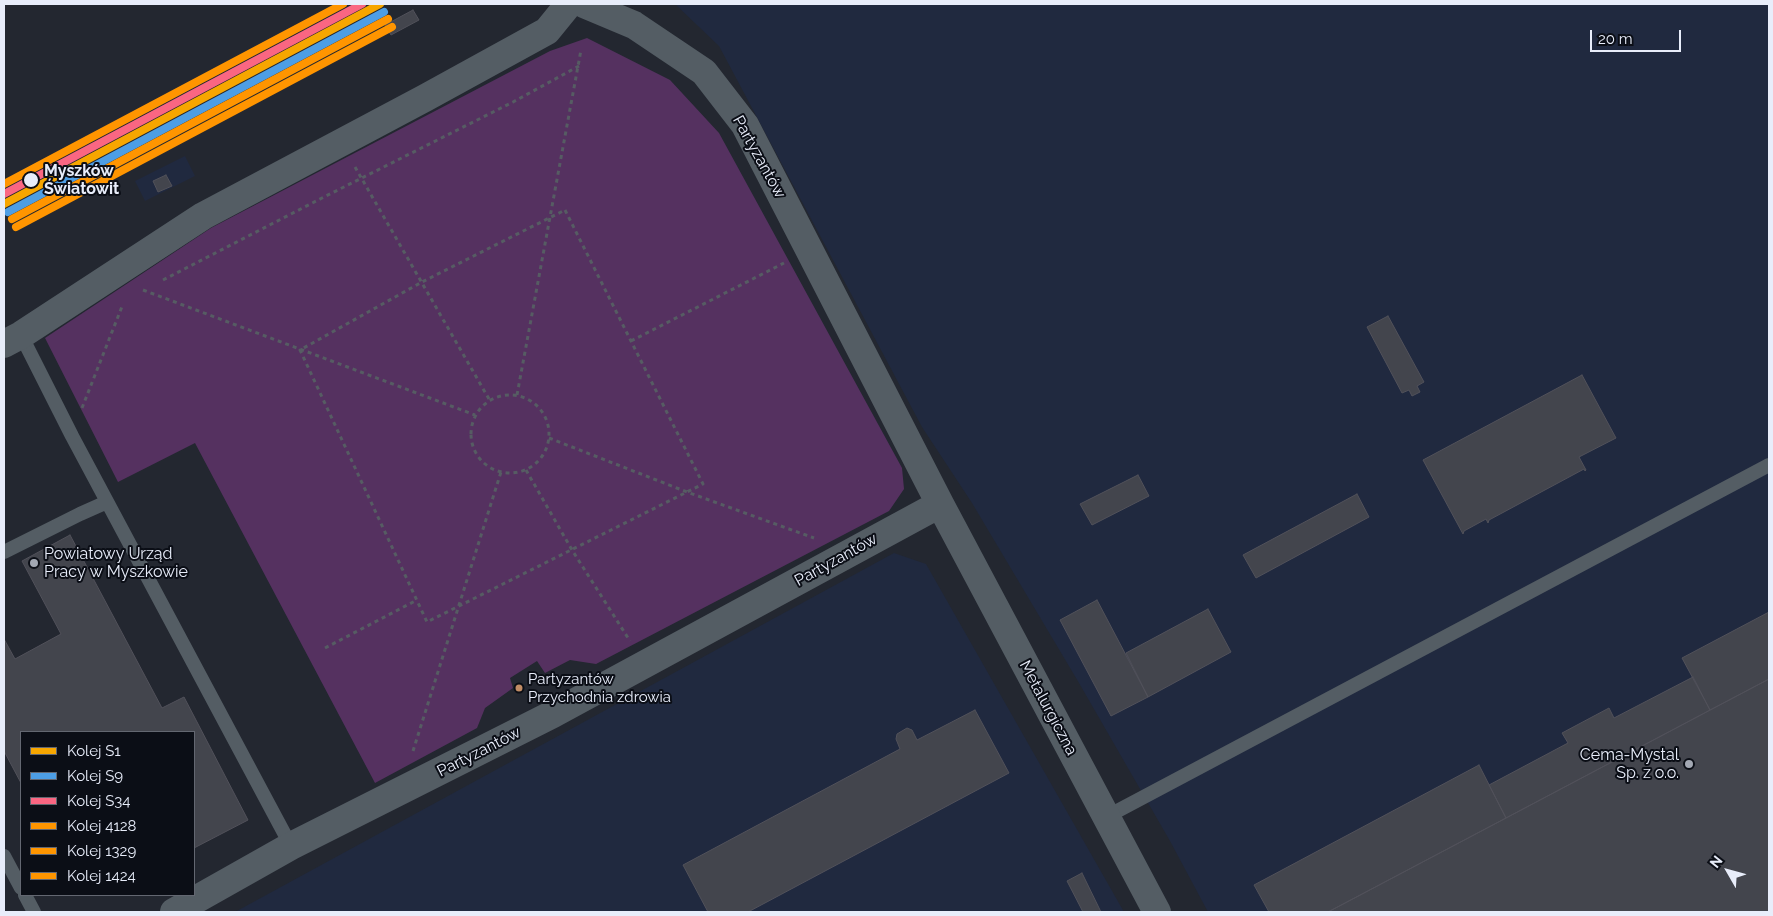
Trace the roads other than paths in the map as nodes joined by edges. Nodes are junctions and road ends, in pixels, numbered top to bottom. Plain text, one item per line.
1 (570, 4) edge
2 (584, 4) edge
3 (12, 339) edge
4 (1769, 465) edge
5 (107, 502) junction
6 (940, 504) junction
7 (4, 552) edge
8 (1106, 817) junction
9 (291, 846) junction
10 (4, 856) edge
11 (20, 886) edge
12 (26, 896) edge
13 (34, 912) edge
14 (174, 912) edge
15 (1157, 912) edge

1 - 3 street
2 - 6 street, Partyzantów
3 - 5 lane
4 - 8 lane
5 - 7 lane
5 - 9 lane
6 - 8 street, Metalurgiczna
6 - 9 street, Partyzantów
8 - 15 street, Metalurgiczna
9 - 14 street, Partyzantów
10 - 11 lane
12 - 13 lane

